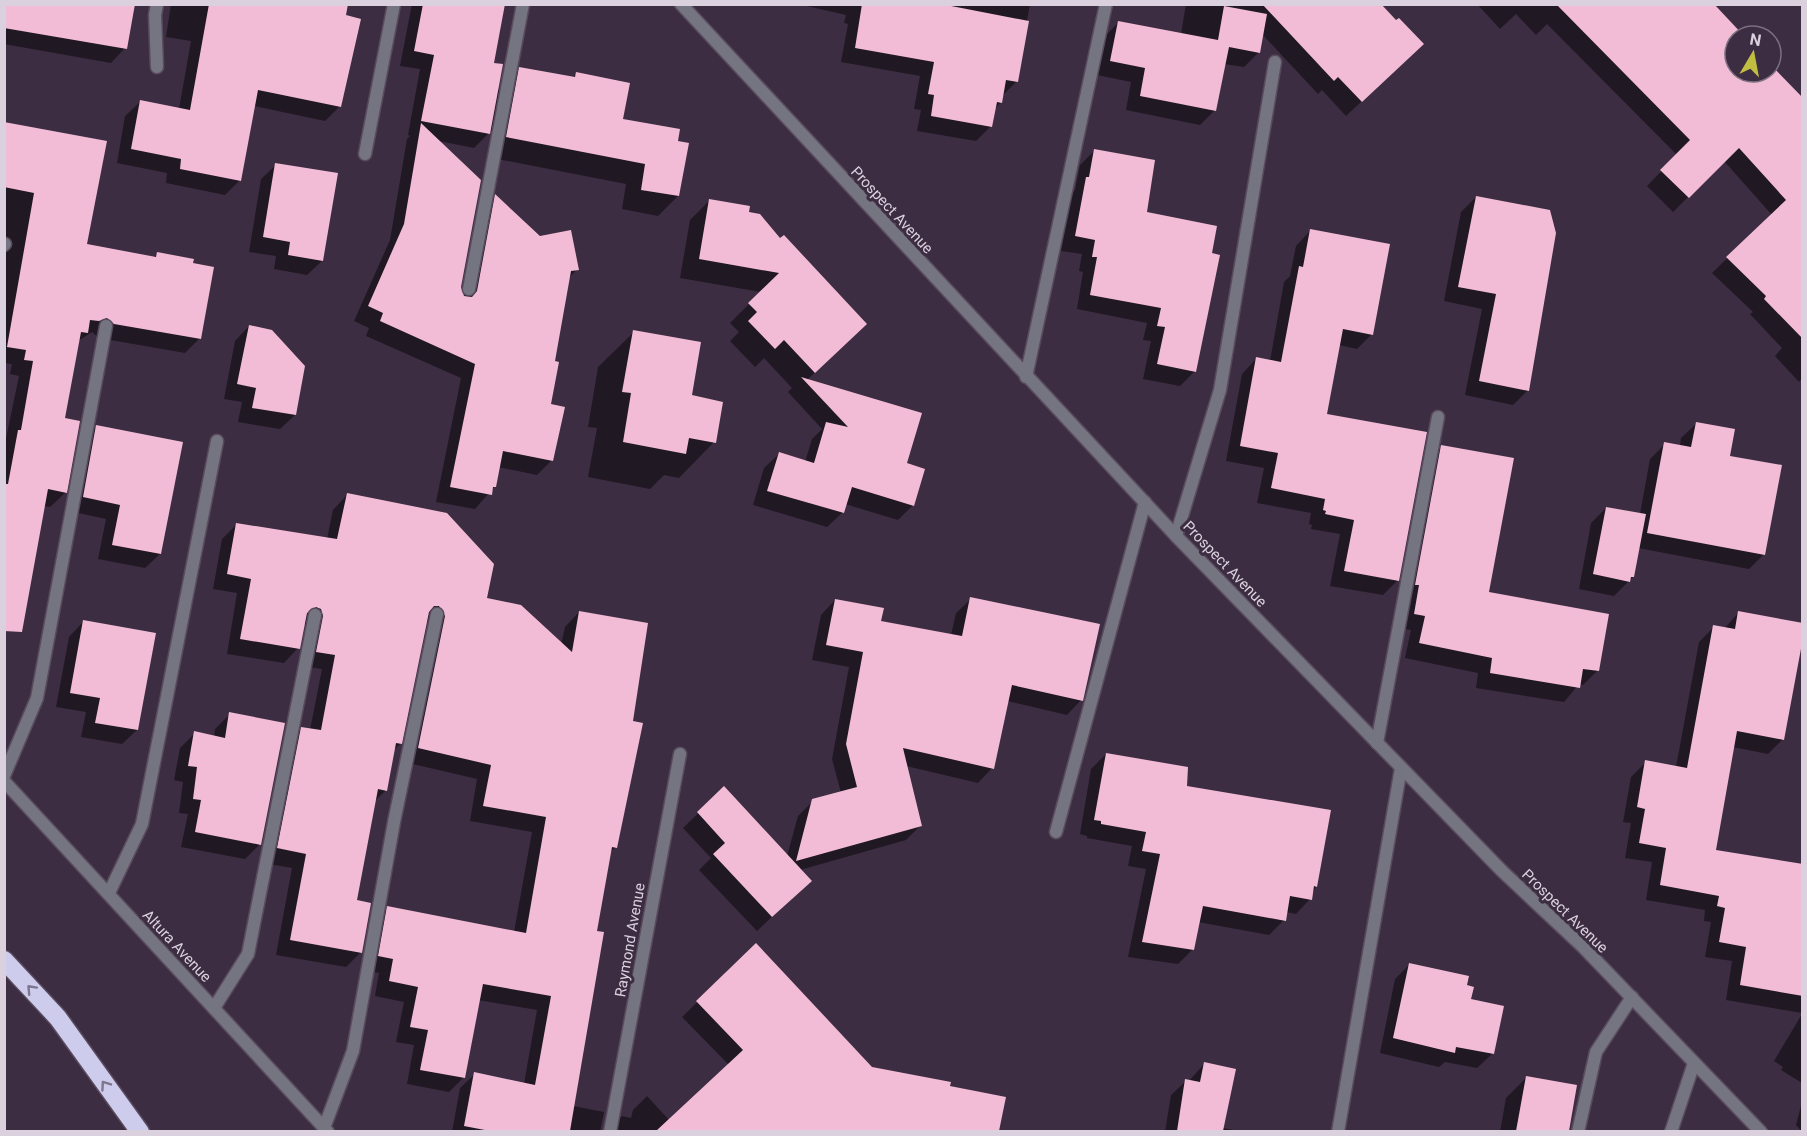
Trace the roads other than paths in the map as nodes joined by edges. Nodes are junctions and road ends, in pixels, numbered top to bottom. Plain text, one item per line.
1 (157, 4) edge
2 (394, 4) edge
3 (523, 4) edge
4 (681, 4) edge
5 (1106, 4) edge
6 (1275, 62) dead end
7 (157, 67) dead end
8 (364, 154) dead end
9 (469, 289) dead end
10 (106, 326) dead end
11 (1026, 377) junction
12 (1438, 417) dead end
13 (218, 441) dead end
14 (1145, 502) junction
15 (1176, 537) junction
16 (437, 614) dead end
17 (315, 615) dead end
18 (1377, 743) junction
19 (680, 754) dead end
20 (1401, 768) junction
21 (4, 778) edge
22 (1056, 832) dead end
23 (109, 893) junction
24 (4, 960) edge
25 (1632, 998) junction
26 (214, 1008) junction
27 (1694, 1063) junction
28 (326, 1130) edge
29 (140, 1131) edge
30 (610, 1131) edge
31 (1338, 1131) edge
32 (1578, 1131) edge
33 (1671, 1131) edge
34 (1761, 1131) edge

1 - 7 street
2 - 8 street
3 - 9 street
4 - 11 street, Prospect Avenue
5 - 11 street
6 - 15 street
10 - 21 street
11 - 14 street, Prospect Avenue
12 - 18 street
13 - 23 street
14 - 15 street, Prospect Avenue
14 - 22 street
15 - 18 street, Prospect Avenue
16 - 28 street
17 - 26 street
18 - 20 street, Prospect Avenue
19 - 30 street, Raymond Avenue
20 - 25 street, Prospect Avenue
20 - 31 street
21 - 23 street, Altura Avenue
23 - 26 street, Altura Avenue
29 -> 24 highway
25 - 27 street, Prospect Avenue
25 - 32 street
26 - 28 street, Altura Avenue
27 - 33 street
27 - 34 street, Prospect Avenue

